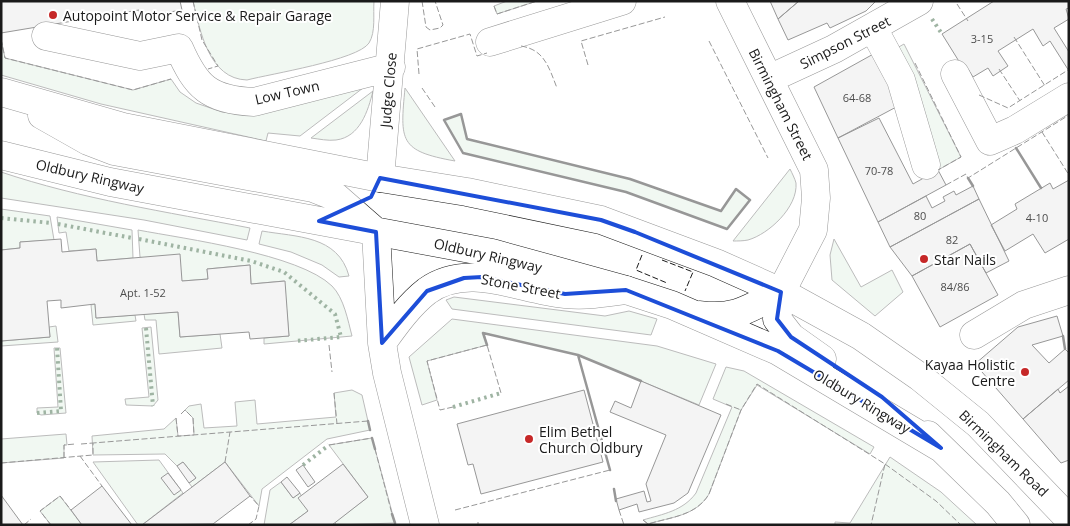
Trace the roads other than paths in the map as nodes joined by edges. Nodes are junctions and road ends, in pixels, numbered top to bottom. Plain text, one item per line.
1 (395, 1) edge
2 (730, 1) edge
3 (919, 1) edge
4 (608, 4) edge
5 (873, 28) junction
6 (46, 36) dead end
7 (490, 42) dead end
8 (391, 67) junction
9 (955, 74) dead end
10 (769, 79) junction
11 (5, 94) edge
12 (1069, 97) edge
13 (1, 155) edge
14 (926, 165) dead end
15 (380, 178) junction
16 (350, 208) junction
17 (319, 221) junction
18 (376, 232) junction
19 (626, 290) junction
20 (781, 292) junction
21 (1068, 295) edge
22 (693, 314) junction
23 (974, 335) dead end
24 (382, 343) junction
25 (936, 390) junction
26 (941, 448) junction
27 (1069, 519) edge
28 (425, 525) edge
29 (1016, 525) edge
30 (1059, 525) edge

1 - 8 main road, Judge Close
2 - 10 main road, Birmingham Street
3 - 5 main road, Simpson Street
4 - 7 main road
5 - 10 main road, Simpson Street
5 - 14 main road
6 - 8 main road, Low Town
8 - 15 main road, Judge Close
9 - 12 main road
10 - 20 main road, Birmingham Street
11 - 15 main road
11 - 16 main road
13 - 17 main road, Oldbury Ringway
15 - 16 main road
15 - 20 main road
16 - 17 main road
16 - 18 main road
17 - 18 main road, Oldbury Ringway
18 - 19 main road, Oldbury Ringway
18 - 24 main road
19 - 22 main road, Oldbury Ringway
19 - 24 main road, Stone Street
20 - 22 main road
20 - 25 main road
20 - 26 main road, Birmingham Street
21 - 23 main road
22 - 26 main road, Oldbury Ringway
24 - 28 main road
25 - 27 main road, Birmingham Road
25 - 30 main road
26 - 29 main road

